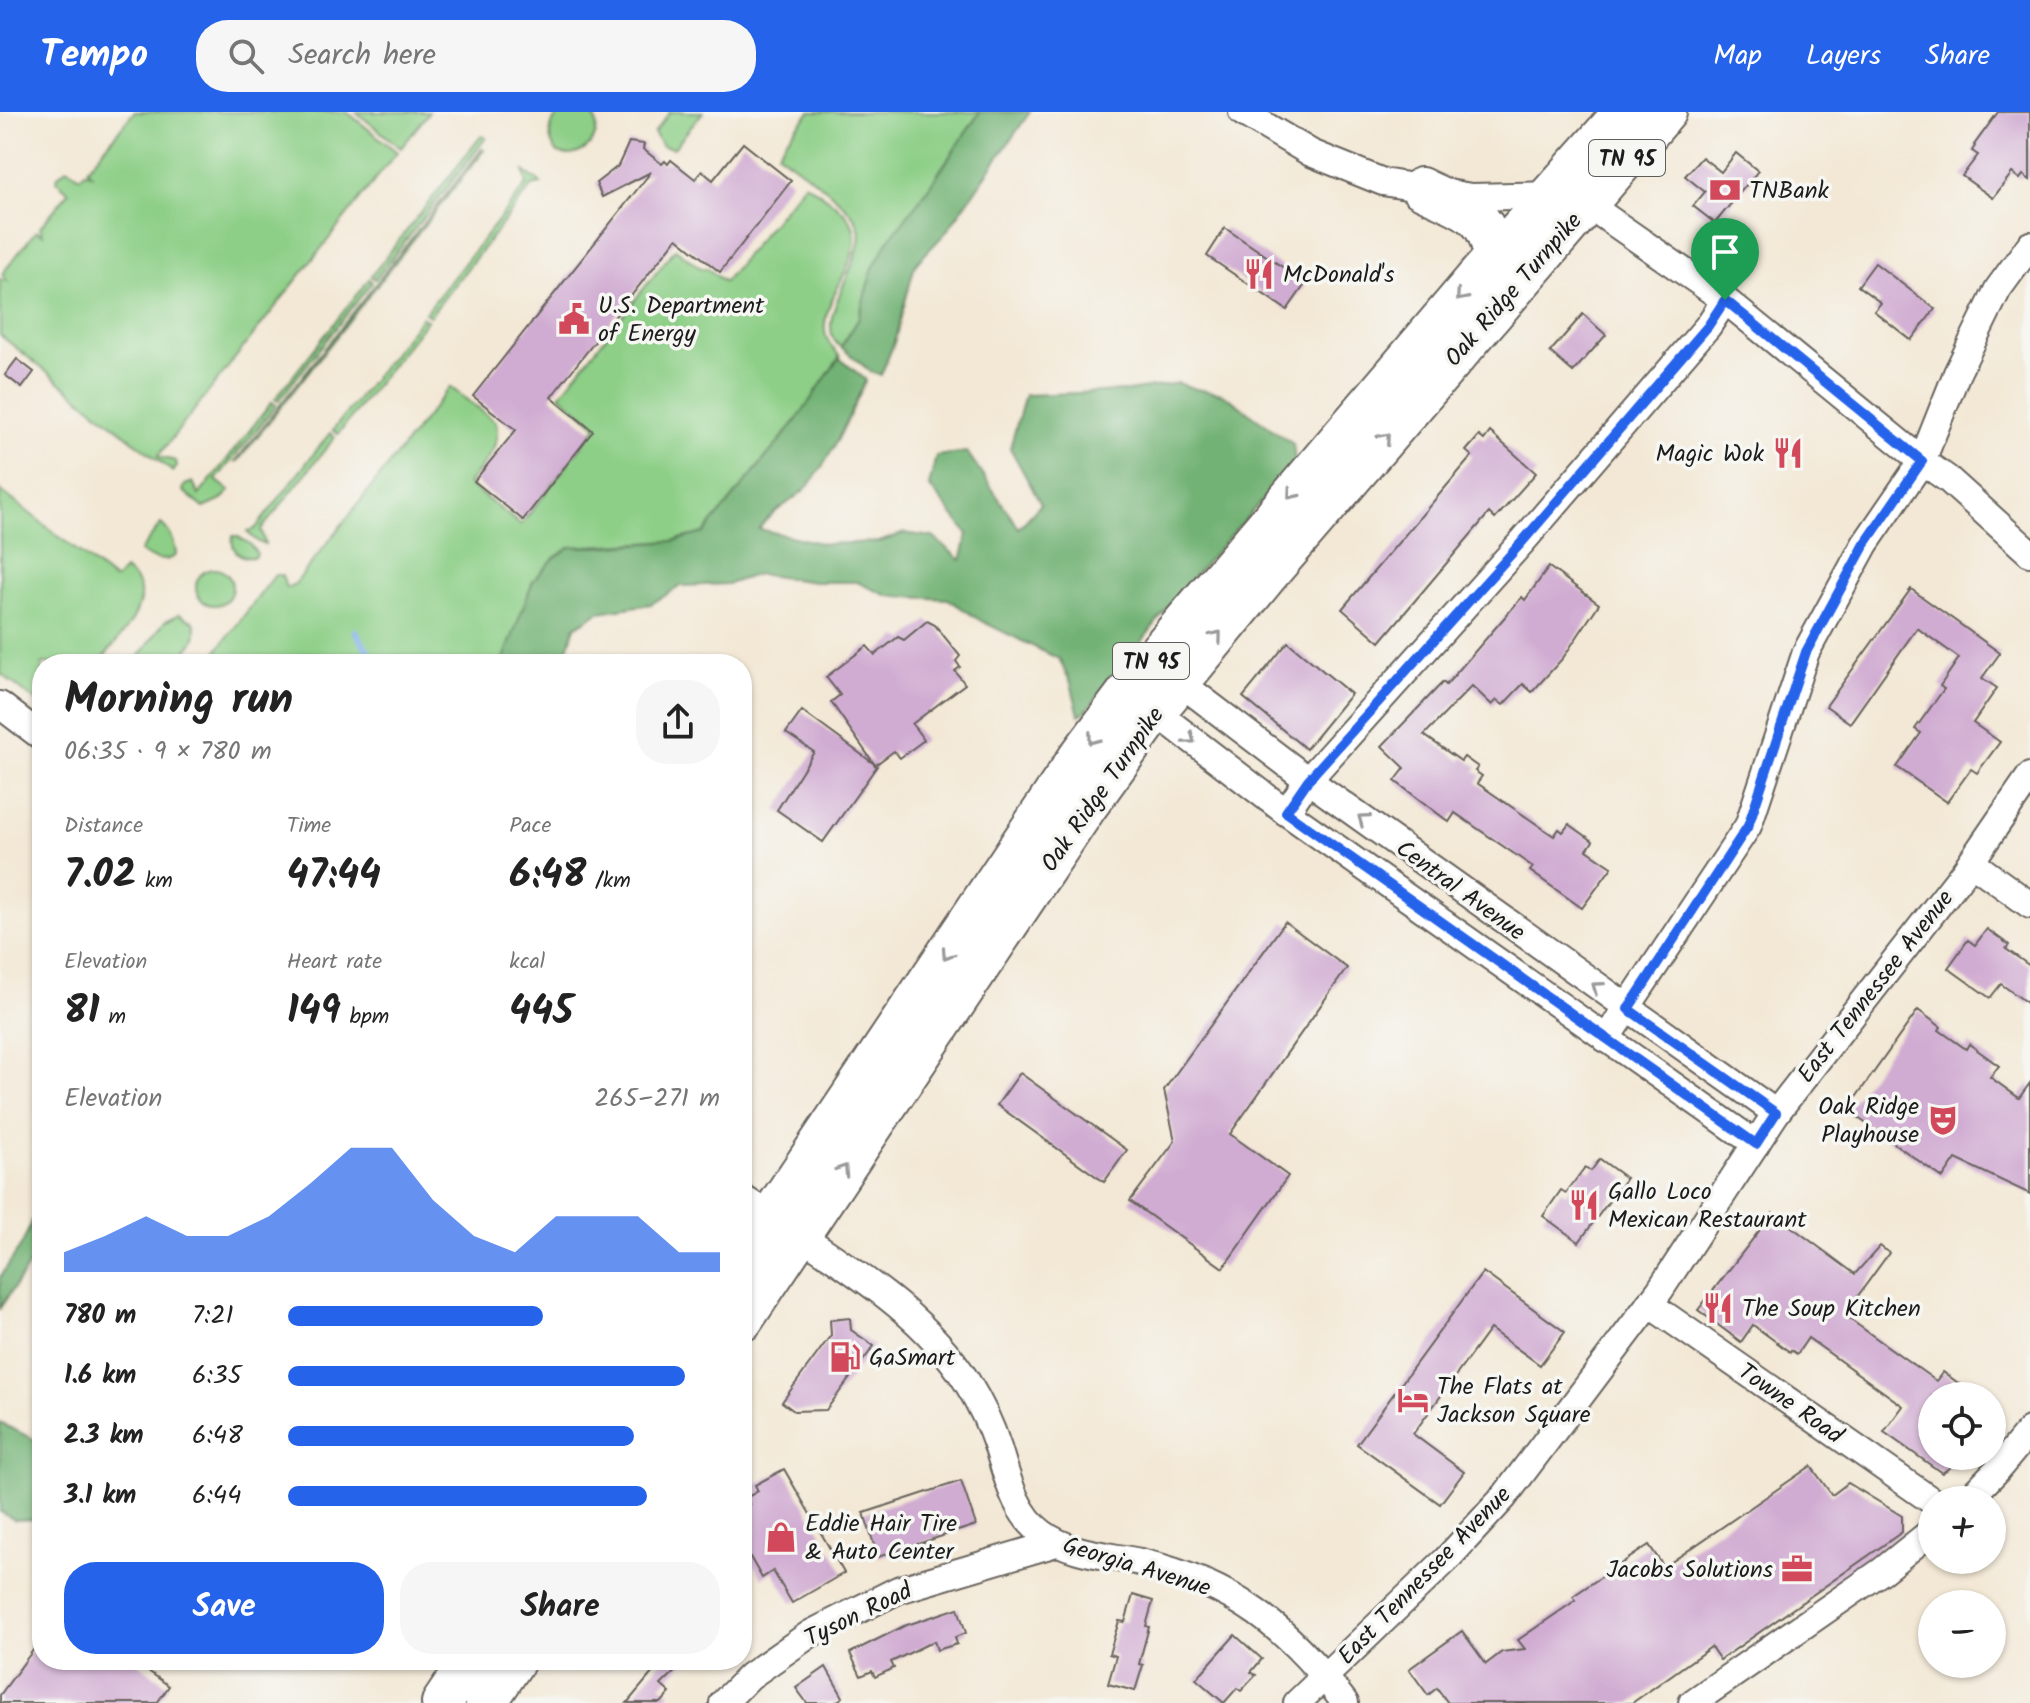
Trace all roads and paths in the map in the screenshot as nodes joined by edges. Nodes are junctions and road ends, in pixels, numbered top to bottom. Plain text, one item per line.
1 (1624, 112) edge
2 (1666, 112) edge
3 (1248, 114) edge
4 (1421, 188) junction
5 (1570, 199) junction
6 (2030, 245) edge
7 (1494, 260) junction
8 (1725, 300) junction
9 (1922, 461) junction
10 (2030, 553) edge
11 (1154, 687) junction
12 (0, 705) edge
13 (32, 729) edge
14 (2030, 776) edge
15 (1308, 780) junction
16 (1286, 812) junction
17 (1971, 862) junction
18 (1426, 864) junction
19 (1407, 896) junction
20 (2030, 905) edge
21 (1628, 1009) junction
22 (1606, 1039) junction
23 (1719, 1073) junction
24 (1698, 1104) junction
25 (1776, 1113) junction
26 (1756, 1144) junction
27 (771, 1216) edge
28 (752, 1244) edge
29 (752, 1285) edge
30 (1649, 1304) junction
31 (2030, 1430) edge
32 (1982, 1486) edge
33 (1918, 1491) edge
34 (1918, 1542) edge
35 (1056, 1543) junction
36 (464, 1670) edge
37 (508, 1670) edge
38 (1325, 1676) junction
39 (442, 1703) edge
40 (486, 1703) edge
41 (723, 1703) edge
42 (1297, 1703) edge
43 (1345, 1703) edge
44 (1692, 1703) edge

1 - 5 highway, Oak Ridge Turnpike / TN 95
2 - 5 highway, Oak Ridge Turnpike / TN 95
3 - 4 street
4 - 5 street
4 - 7 highway
5 - 7 highway, Oak Ridge Turnpike / TN 95
5 - 8 street
11 -> 5 highway, Oak Ridge Turnpike / TN 95
6 - 9 street
7 -> 11 highway, Oak Ridge Turnpike / TN 95
8 - 9 street
8 - 15 street
9 - 10 street
9 - 21 street
11 - 15 street, Central Avenue
11 -> 16 street, Central Avenue
11 - 27 highway, Oak Ridge Turnpike / TN 95
12 - 13 street
14 - 17 street, East Tennessee Avenue
15 - 16 street
18 -> 15 street, Central Avenue
16 - 19 street, Central Avenue
17 - 20 street
17 - 25 street, East Tennessee Avenue
18 - 19 street
21 -> 18 street, Central Avenue
19 - 22 street, Central Avenue
21 - 22 street
21 - 23 street, Central Avenue
22 - 24 street, Central Avenue
23 - 24 street
23 - 25 street, Central Avenue
24 - 26 street, Central Avenue
25 - 26 street, East Tennessee Avenue
26 - 30 street, East Tennessee Avenue
27 - 28 highway, Oak Ridge Turnpike / TN 95
27 - 29 highway, Oak Ridge Turnpike / TN 95
27 - 35 street, Georgia Avenue
30 - 33 street, Towne Road
30 - 38 street, East Tennessee Avenue
31 - 32 street
34 - 44 street
35 - 38 street, Georgia Avenue
35 - 41 street, Tyson Road
36 - 39 highway
37 - 40 highway
38 - 42 street, East Tennessee Avenue
38 - 43 street, Georgia Avenue

